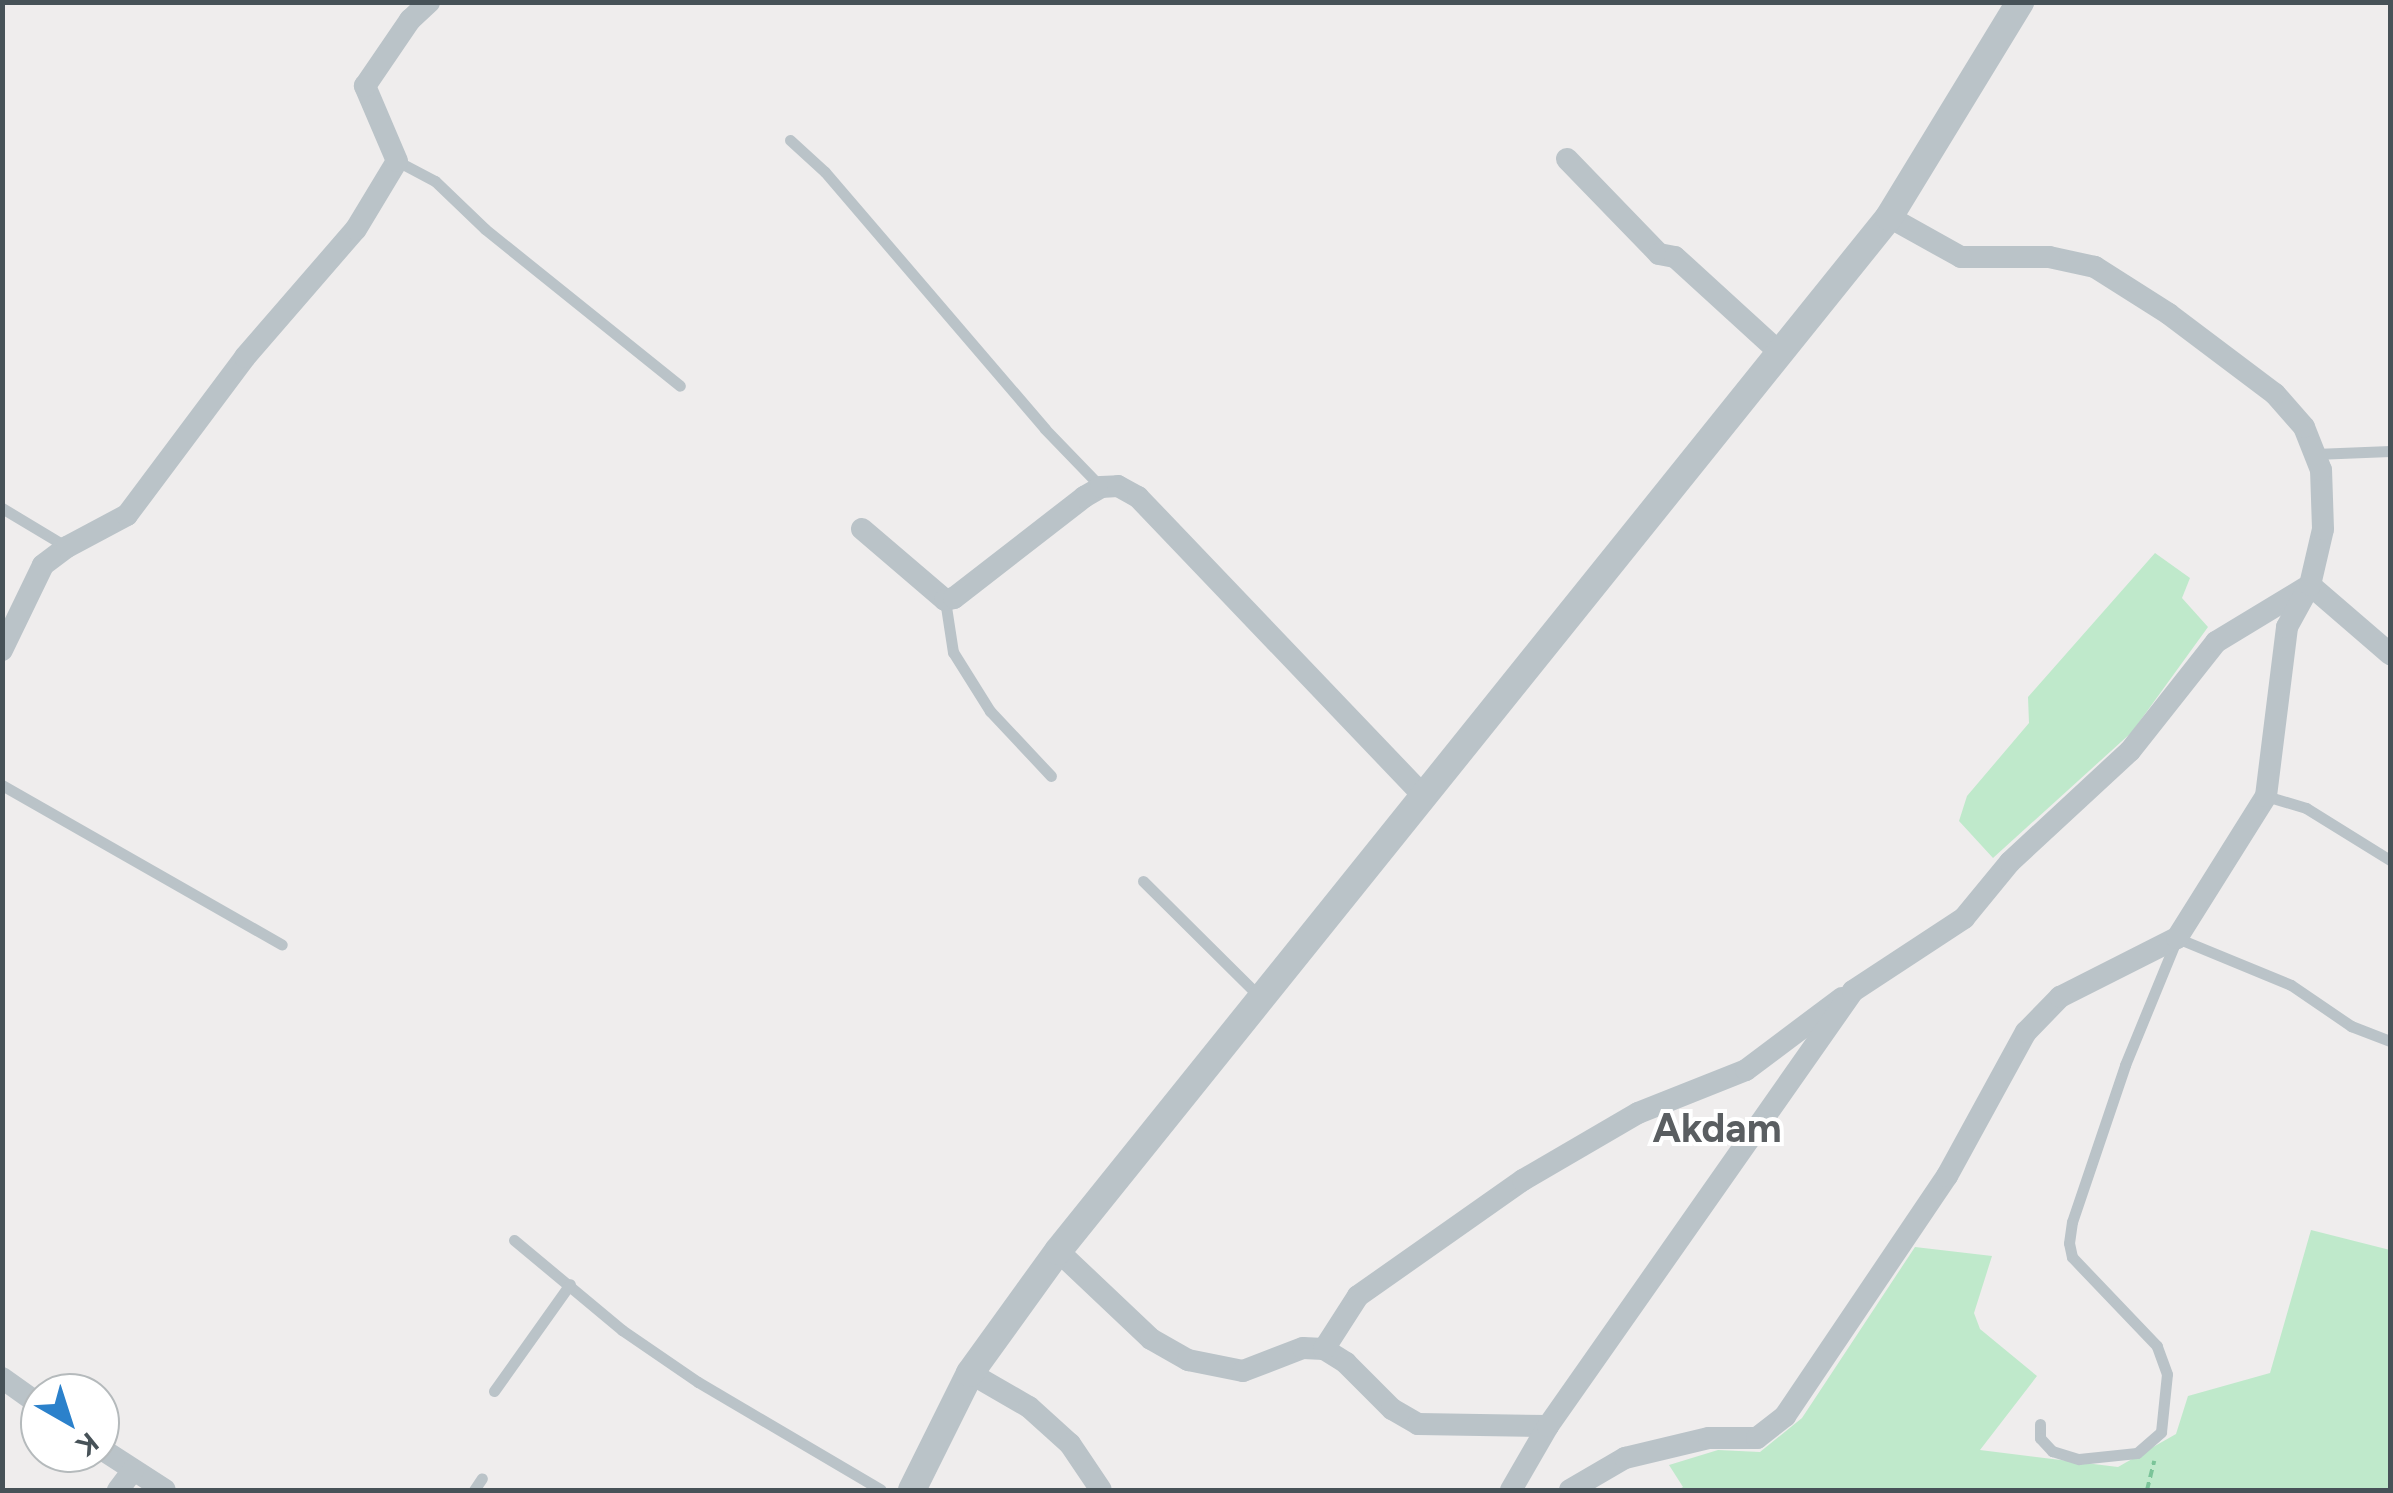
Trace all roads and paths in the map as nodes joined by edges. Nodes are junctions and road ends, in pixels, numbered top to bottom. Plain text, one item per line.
1 (429, 2) edge
2 (2020, 2) edge
3 (790, 140) dead end
4 (1567, 158) dead end
5 (397, 161) junction
6 (1889, 217) junction
7 (1780, 353) junction
8 (680, 386) dead end
9 (2390, 451) edge
10 (2314, 454) junction
11 (1101, 487) junction
12 (2, 508) edge
13 (862, 530) dead end
14 (67, 547) junction
15 (2310, 586) junction
16 (945, 600) junction
17 (2, 650) edge
18 (2390, 654) edge
19 (1051, 776) dead end
20 (2, 784) edge
21 (1424, 796) junction
22 (2266, 796) junction
23 (2390, 860) edge
24 (1144, 881) dead end
25 (2178, 938) junction
26 (282, 945) dead end
27 (1853, 990) junction
28 (1262, 998) junction
29 (2390, 1042) edge
30 (514, 1240) dead end
31 (1058, 1251) junction
32 (570, 1284) junction
33 (1324, 1349) junction
34 (970, 1373) junction
35 (494, 1390) dead end
36 (2040, 1424) dead end
37 (1548, 1426) junction
38 (120, 1461) edge
39 (133, 1470) junction
40 (482, 1478) dead end
41 (118, 1490) edge
42 (165, 1490) edge
43 (474, 1490) edge
44 (881, 1490) edge
45 (912, 1490) edge
46 (1101, 1490) edge
47 (1511, 1490) edge
48 (1570, 1490) edge

1 - 5 street
2 - 6 street
3 - 11 lane
4 - 7 street
5 - 8 lane
5 - 14 street
6 - 7 street
6 - 10 street
7 - 21 street
9 - 10 lane
10 - 15 street
11 - 16 street
11 - 21 street
12 - 14 lane
13 - 16 street
14 - 17 street
15 - 18 street
15 - 22 street
15 - 27 street
16 - 19 lane
20 - 26 lane
21 - 28 street
22 - 23 lane
22 - 25 street
24 - 28 lane
25 - 29 lane
25 - 36 lane
25 - 48 street
27 - 33 street
27 - 37 street
28 - 31 street
30 - 32 lane
31 - 33 street
31 - 34 street
32 - 35 lane
32 - 44 lane
33 - 37 street
34 - 45 street
34 - 46 street
37 - 47 street
38 - 39 street
39 - 41 street
39 - 42 street
40 - 43 lane

